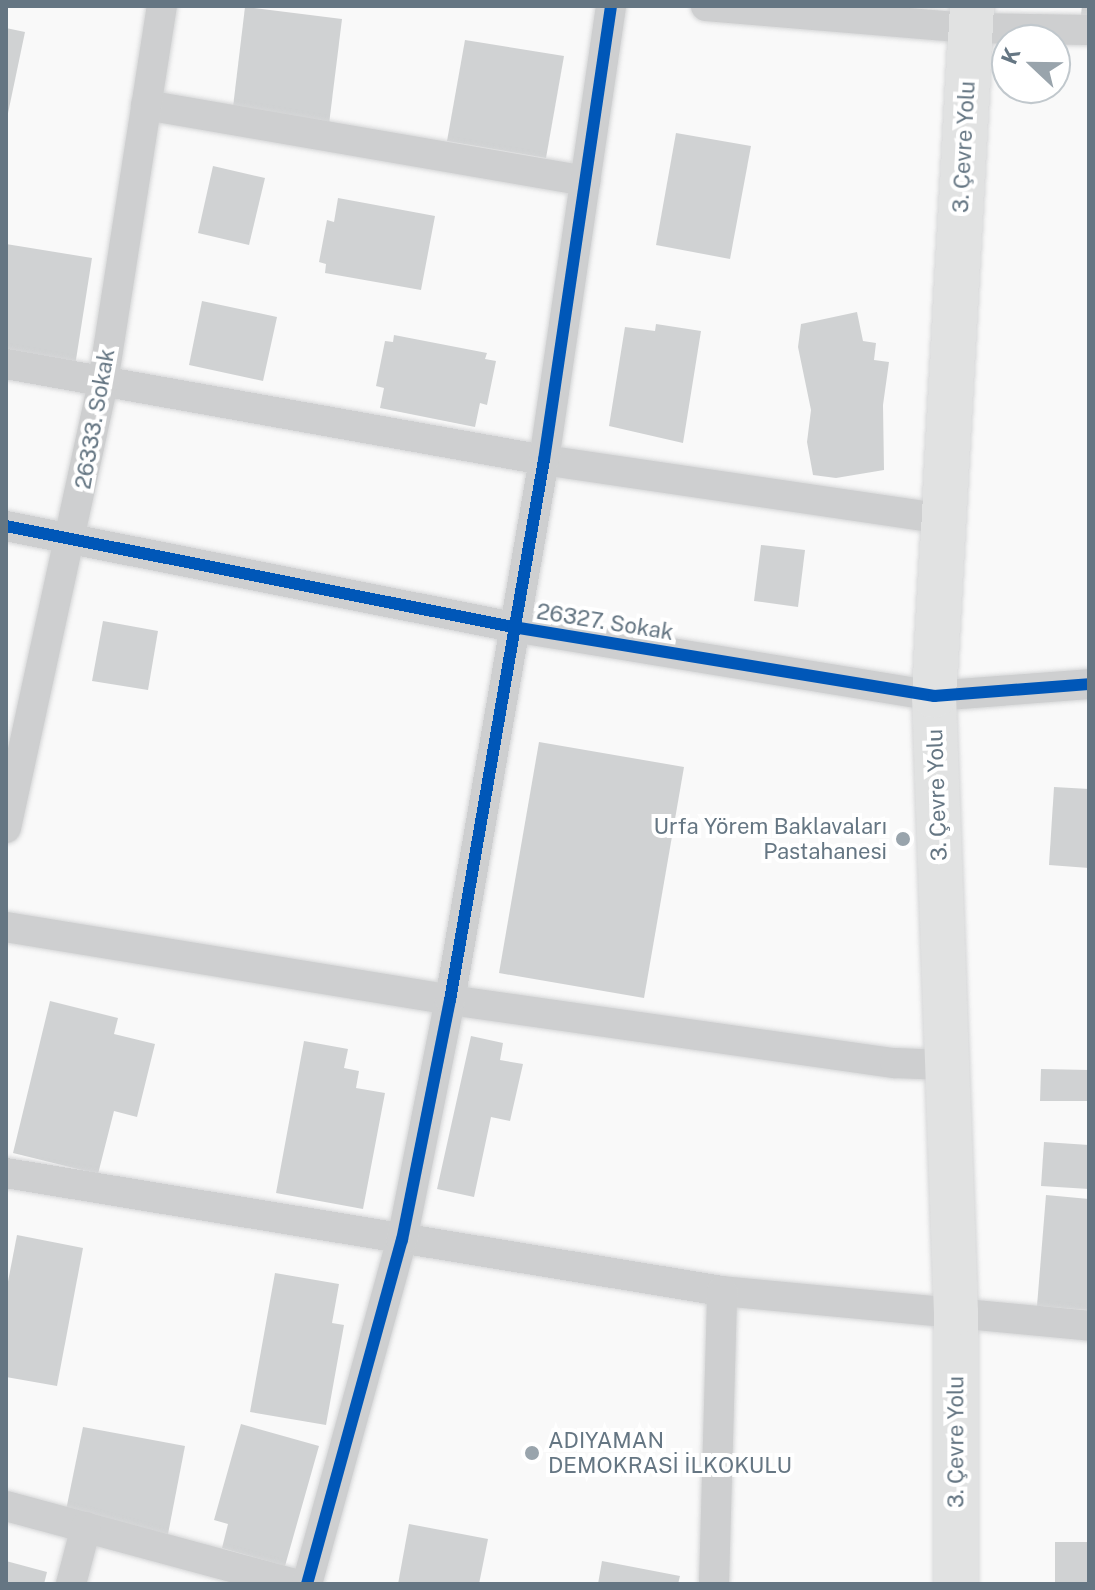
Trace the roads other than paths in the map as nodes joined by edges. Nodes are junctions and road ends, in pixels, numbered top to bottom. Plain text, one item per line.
1 (162, 6) edge
2 (611, 6) edge
3 (706, 6) edge
4 (971, 17) edge
5 (1089, 30) edge
6 (146, 105) junction
7 (585, 181) junction
8 (6, 364) edge
9 (103, 382) junction
10 (544, 460) junction
11 (944, 519) junction
12 (6, 526) edge
13 (73, 538) junction
14 (513, 627) junction
15 (1089, 684) edge
16 (934, 696) junction
17 (6, 828) edge
18 (6, 927) edge
19 (450, 1000) junction
20 (947, 1065) junction
21 (6, 1173) edge
22 (402, 1240) junction
23 (722, 1291) junction
24 (956, 1313) junction
25 (1089, 1326) edge
26 (6, 1506) edge
27 (86, 1527) junction
28 (71, 1584) edge
29 (296, 1584) edge
30 (307, 1584) edge
31 (714, 1584) edge
32 (956, 1584) edge

1 - 6 street, 26333. Sokak
2 - 7 street
3 - 4 street
4 - 5 street
4 - 11 main road, 3. Çevre Yolu
6 - 7 street
6 - 9 street, 26333. Sokak
7 - 10 street
8 - 9 street
9 - 10 street
9 - 13 street, 26333. Sokak
10 - 11 street
10 - 14 street
11 - 16 main road, 3. Çevre Yolu
12 - 13 street, 26327. Sokak
13 - 14 street, 26327. Sokak
13 - 17 street, 26333. Sokak
14 - 16 street, 26327. Sokak
14 - 19 street
15 - 16 street, 26327. Sokak
16 - 20 main road, 3. Çevre Yolu
18 - 19 street
19 - 20 street
19 - 22 street
20 - 24 main road, 3. Çevre Yolu
21 - 22 street
22 - 23 street
22 - 30 street
23 - 24 street
23 - 31 street
24 - 25 street
24 - 32 main road, 3. Çevre Yolu
26 - 27 street
27 - 28 street
27 - 29 street

